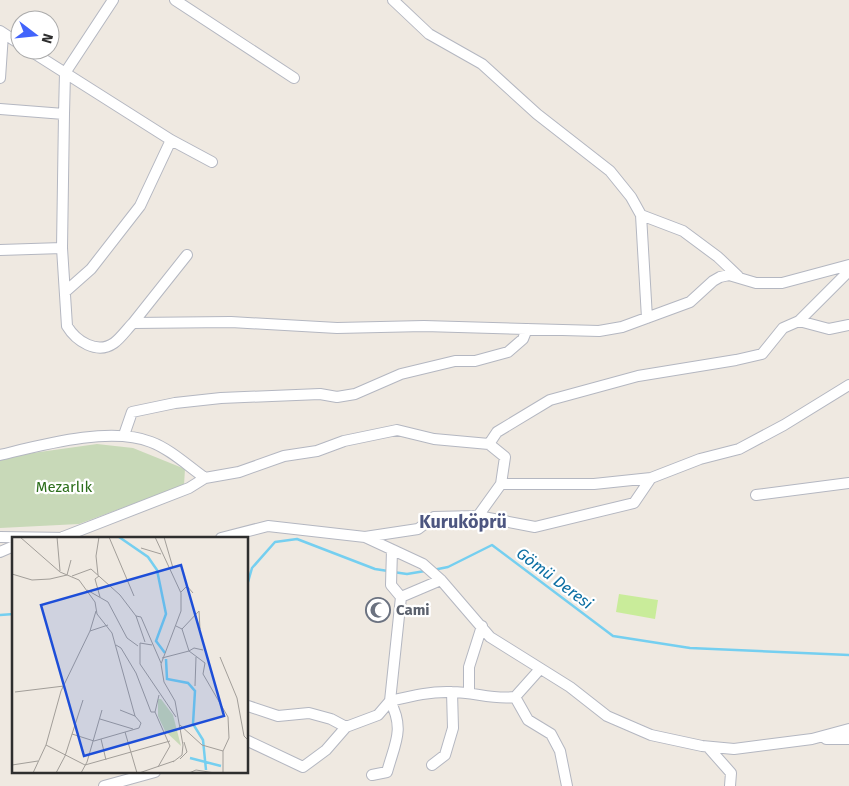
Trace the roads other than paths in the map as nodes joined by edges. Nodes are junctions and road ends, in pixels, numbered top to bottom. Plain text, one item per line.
1 (114, 0) edge
2 (176, 0) edge
3 (393, 0) edge
4 (2, 32) edge
5 (45, 60) edge
6 (65, 73) junction
7 (0, 78) edge
8 (294, 78) dead end
9 (0, 110) edge
10 (64, 114) junction
11 (171, 140) junction
12 (212, 162) dead end
13 (641, 215) junction
14 (62, 248) junction
15 (0, 250) edge
16 (187, 255) dead end
17 (849, 265) edge
18 (849, 271) edge
19 (738, 276) junction
20 (65, 292) junction
21 (647, 318) junction
22 (800, 321) junction
23 (134, 323) junction
24 (849, 325) edge
25 (528, 329) junction
26 (849, 385) edge
27 (124, 435) junction
28 (489, 444) junction
29 (0, 455) edge
30 (205, 478) junction
31 (650, 478) junction
32 (849, 483) edge
33 (500, 484) junction
34 (756, 495) dead end
35 (478, 516) junction
36 (71, 537) edge
37 (224, 537) edge
38 (365, 537) junction
39 (12, 547) edge
40 (392, 550) junction
41 (0, 552) edge
42 (441, 580) junction
43 (401, 597) junction
44 (482, 626) junction
45 (540, 668) junction
46 (452, 692) junction
47 (469, 693) junction
48 (514, 697) junction
49 (390, 701) junction
50 (249, 706) edge
51 (346, 727) junction
52 (849, 729) edge
53 (849, 739) edge
54 (812, 740) junction
55 (249, 741) edge
56 (708, 747) junction
57 (432, 764) dead end
58 (148, 774) edge
59 (372, 775) dead end
60 (104, 786) edge
61 (567, 786) edge
62 (730, 786) edge

1 - 6 street
2 - 8 street
3 - 13 street
4 - 7 street
5 - 6 street
6 - 10 street
6 - 11 street
9 - 10 street
10 - 14 street
11 - 12 street
11 - 20 street
13 - 19 street
13 - 21 street
14 - 15 street
14 - 20 street
16 - 23 street
17 - 19 street
18 - 22 street
19 - 21 street
20 - 23 street
21 - 25 street
22 - 24 street
22 - 28 street
23 - 25 street
25 - 27 street
26 - 31 street
27 - 29 street
27 - 30 street
28 - 30 street
28 - 33 street
30 - 36 street
31 - 33 street
31 - 35 street
32 - 34 street
33 - 35 street
35 - 38 street
37 - 38 street
38 - 40 street
39 - 41 street
40 - 42 street
40 - 43 street
42 - 43 street
42 - 44 street
43 - 49 street
44 - 45 street
44 - 47 street
45 - 48 street
45 - 56 street
46 - 47 street
46 - 49 street
46 - 57 street
47 - 48 street
48 - 61 street
49 - 51 street
49 - 59 street
50 - 51 street
51 - 55 street
52 - 54 street
53 - 54 street
54 - 56 street
56 - 62 street
58 - 60 street

